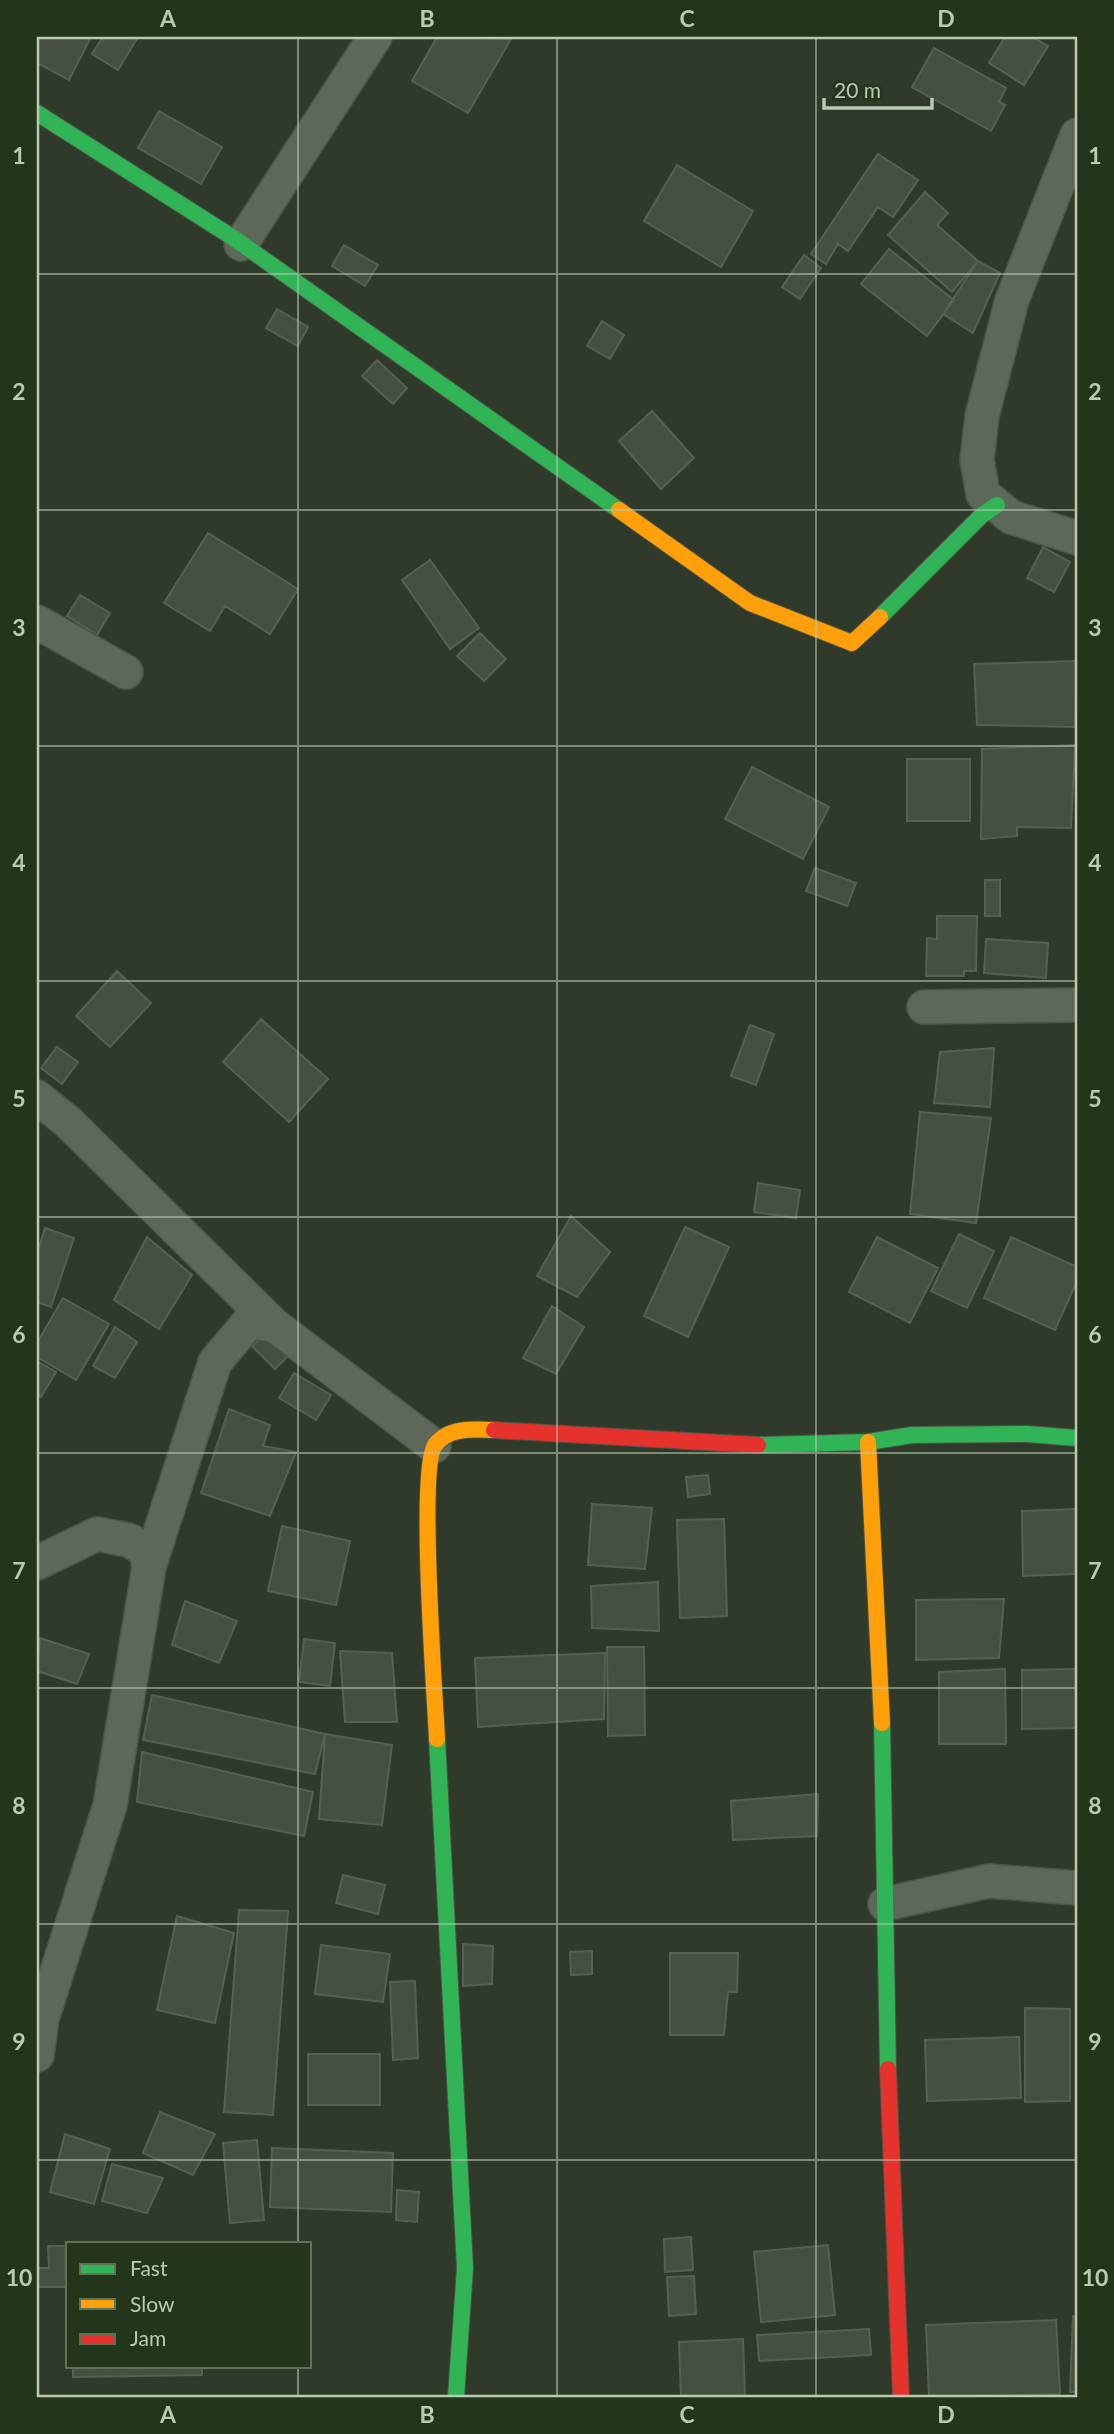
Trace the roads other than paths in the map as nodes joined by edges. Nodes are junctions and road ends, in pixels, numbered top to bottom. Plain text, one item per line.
1 (375, 37) edge
2 (37, 113) edge
3 (1077, 135) edge
4 (241, 244) junction
5 (997, 505) junction
6 (1077, 538) edge
7 (37, 622) edge
8 (126, 672) dead end
9 (1077, 1005) edge
10 (924, 1007) dead end
11 (37, 1097) edge
12 (274, 1325) junction
13 (1077, 1438) edge
14 (868, 1442) junction
15 (434, 1446) junction
16 (37, 1563) edge
17 (149, 1567) junction
18 (1077, 1888) edge
19 (885, 1904) junction
20 (37, 2055) edge
21 (456, 2397) edge
22 (901, 2397) edge

1 - 4 street
2 - 4 street
3 - 5 street
4 - 5 street
5 - 6 street
7 - 8 street
9 - 10 street
11 - 12 street
12 - 15 street
12 - 17 street
13 - 14 street
14 - 15 street
14 - 19 street
15 - 21 street
16 - 17 street
17 - 20 street
18 - 19 street
19 - 22 street

